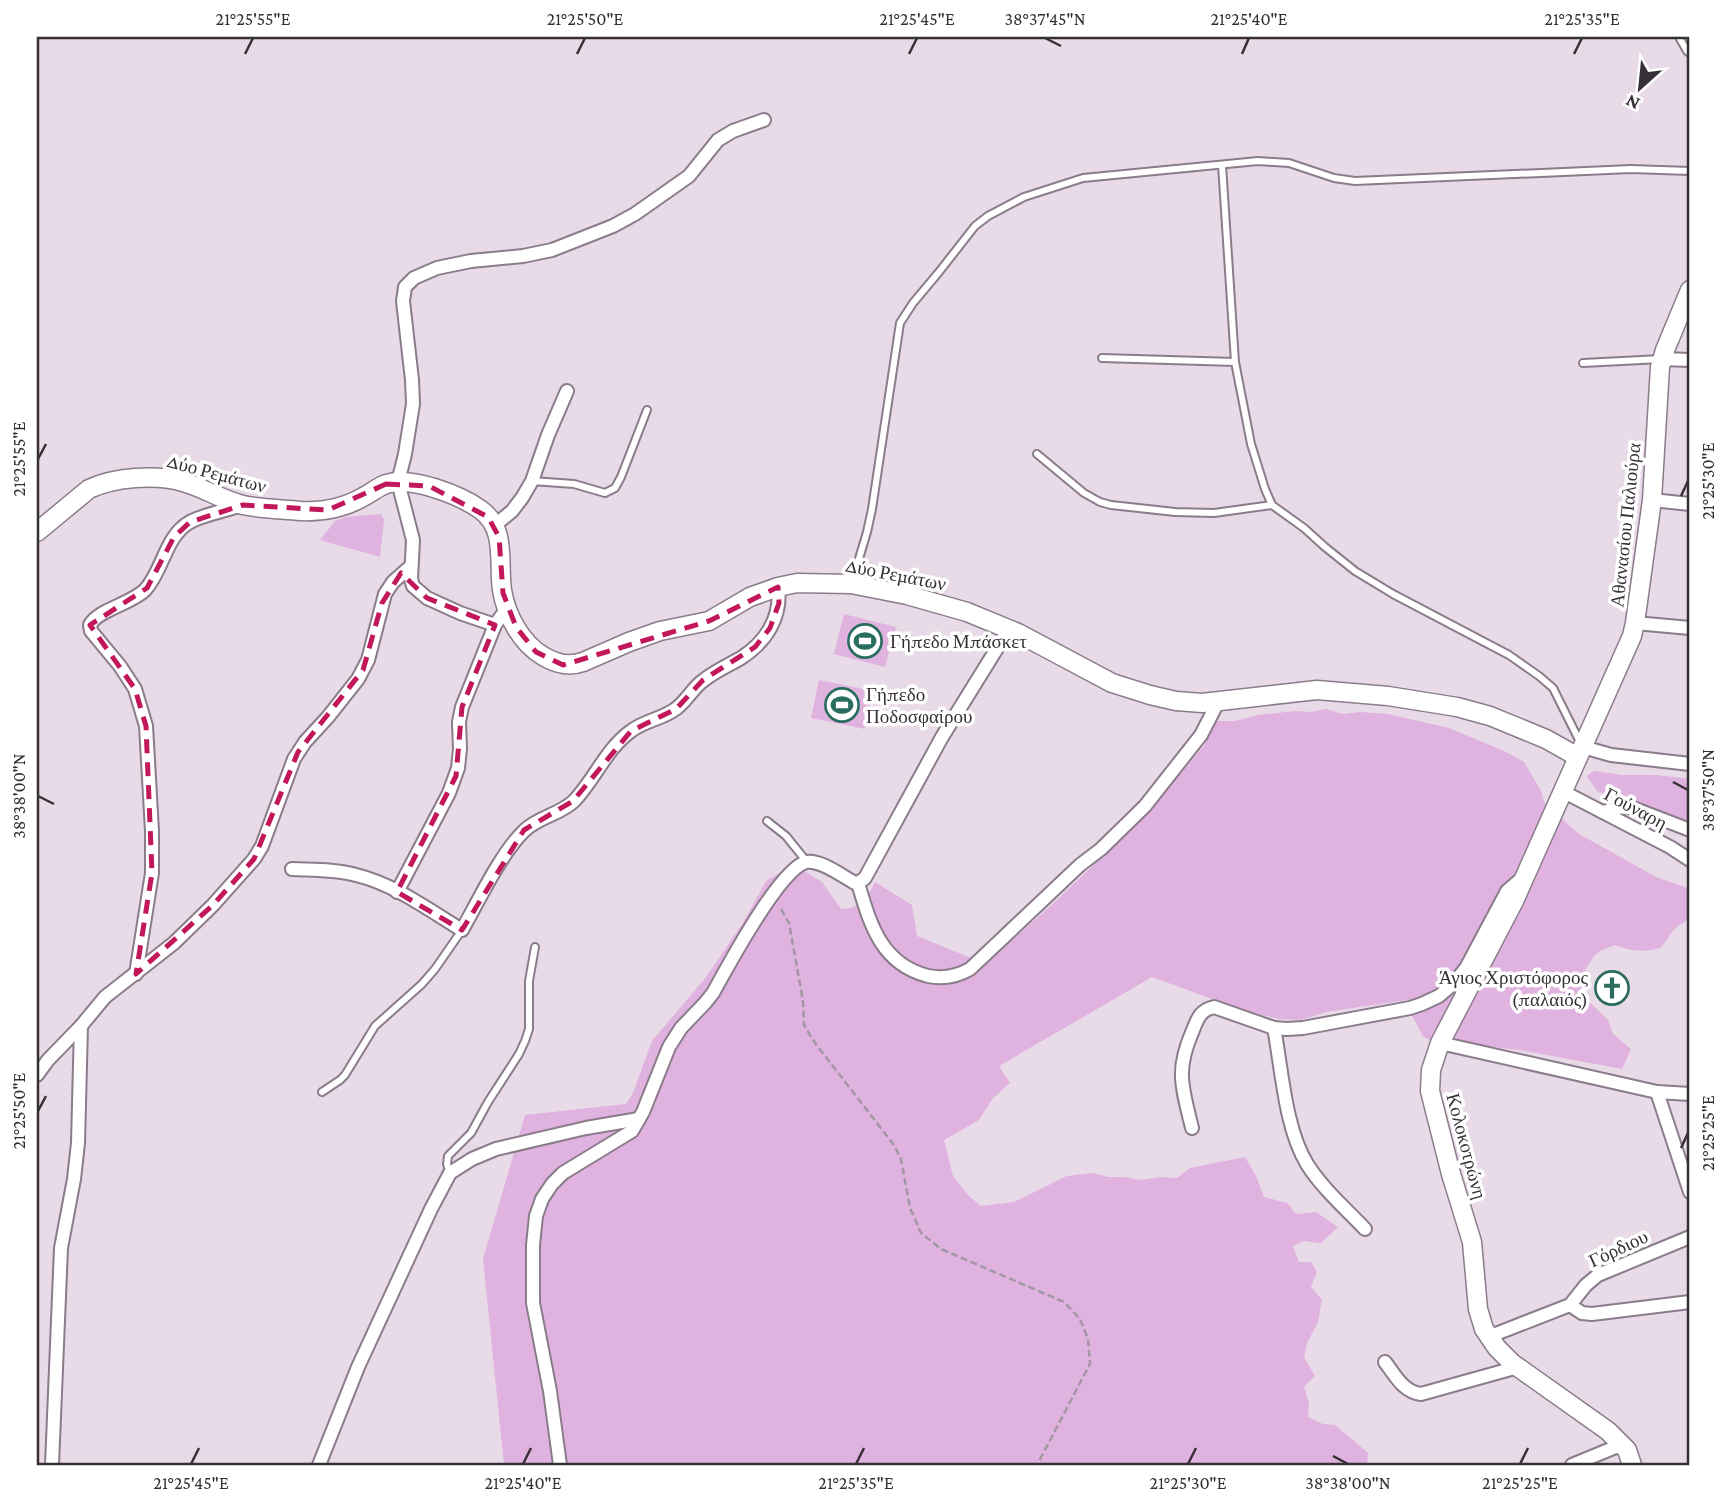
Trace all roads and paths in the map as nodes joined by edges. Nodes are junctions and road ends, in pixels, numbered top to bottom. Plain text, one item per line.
1 (1679, 37) edge
2 (1690, 53) edge
3 (765, 120) dead end
4 (1222, 164) junction
5 (1690, 171) edge
6 (1690, 290) edge
7 (1102, 358) dead end
8 (1662, 359) junction
9 (1690, 360) edge
10 (1235, 362) junction
11 (1583, 363) dead end
12 (567, 391) dead end
13 (647, 410) dead end
14 (1037, 454) dead end
15 (531, 481) junction
16 (398, 482) junction
17 (1652, 500) junction
18 (1690, 504) edge
19 (243, 505) junction
20 (1272, 505) junction
21 (494, 526) junction
22 (37, 532) edge
23 (411, 566) junction
24 (851, 584) junction
25 (778, 587) junction
26 (507, 608) junction
27 (1635, 623) junction
28 (495, 625) junction
29 (1009, 628) junction
30 (1690, 628) edge
31 (1218, 702) junction
32 (1580, 752) junction
33 (1690, 764) edge
34 (1564, 792) junction
35 (1603, 812) junction
36 (767, 821) dead end
37 (1690, 830) edge
38 (1690, 860) edge
39 (807, 862) junction
40 (292, 869) dead end
41 (1525, 876) junction
42 (858, 883) junction
43 (776, 889) junction
44 (397, 892) junction
45 (462, 930) junction
46 (535, 947) dead end
47 (136, 974) junction
48 (81, 1026) junction
49 (1274, 1028) junction
50 (1440, 1043) junction
51 (37, 1075) edge
52 (322, 1092) dead end
53 (1657, 1092) junction
54 (1690, 1094) edge
55 (639, 1119) junction
56 (1192, 1128) dead end
57 (450, 1172) junction
58 (1690, 1192) edge
59 (1364, 1229) dead end
60 (1690, 1237) edge
61 (1690, 1302) edge
62 (1570, 1305) junction
63 (1488, 1337) junction
64 (1385, 1362) dead end
65 (1518, 1367) junction
66 (1623, 1444) junction
67 (52, 1465) edge
68 (319, 1465) edge
69 (560, 1465) edge
70 (1037, 1465) edge
71 (1572, 1465) edge
72 (1632, 1465) edge

1 - 2 lane
3 - 16 street
4 - 5 lane
4 - 10 lane
4 - 24 lane
6 - 8 street, Αθανασίου Παλιούρα
7 - 10 lane
8 - 9 street
8 - 11 lane
8 - 17 street, Αθανασίου Παλιούρα
10 - 20 lane
12 - 15 street
13 - 15 lane
14 - 20 lane
15 - 21 street
16 - 19 street, Δύο Ρεμάτων
16 - 21 street
16 - 23 street
17 - 18 street
17 - 27 street, Αθανασίου Παλιούρα
19 - 22 street, Δύο Ρεμάτων
19 - 47 street
20 - 32 lane
21 - 26 street, Δύο Ρεμάτων
23 - 28 street
23 - 47 street
24 - 25 street, Δύο Ρεμάτων
24 - 29 street, Δύο Ρεμάτων
25 - 26 street, Δύο Ρεμάτων
25 - 45 street
26 - 28 street
27 - 30 street
27 - 32 street, Αθανασίου Παλιούρα
28 - 44 street
29 - 31 street, Δύο Ρεμάτων
29 - 42 street
31 - 32 street, Δύο Ρεμάτων
31 - 42 street
32 - 33 street
32 - 34 street, Κολοκοτρώνη
34 - 35 street, Γούναρη
34 - 41 street, Κολοκοτρώνη
35 - 37 street
35 - 38 street, Γούναρη
36 - 39 lane
39 - 42 street
39 - 43 street
40 - 44 street
41 - 49 street
41 - 50 street, Κολοκοτρώνη
43 - 55 street
43 - 70 path
44 - 45 street
45 - 52 lane
46 - 57 lane
47 - 48 street
48 - 51 street
48 - 67 street
49 - 56 street
49 - 59 street
50 - 53 street
50 - 63 street, Κολοκοτρώνη
53 - 54 street
53 - 58 street
55 - 57 street
55 - 69 street
57 - 68 street
60 - 62 street, Γόρδιου
61 - 62 street
62 - 63 street, Γόρδιου
63 - 65 street, Κολοκοτρώνη
64 - 65 street
65 - 66 street, Κολοκοτρώνη
66 - 71 street
66 - 72 street, Κολοκοτρώνη

